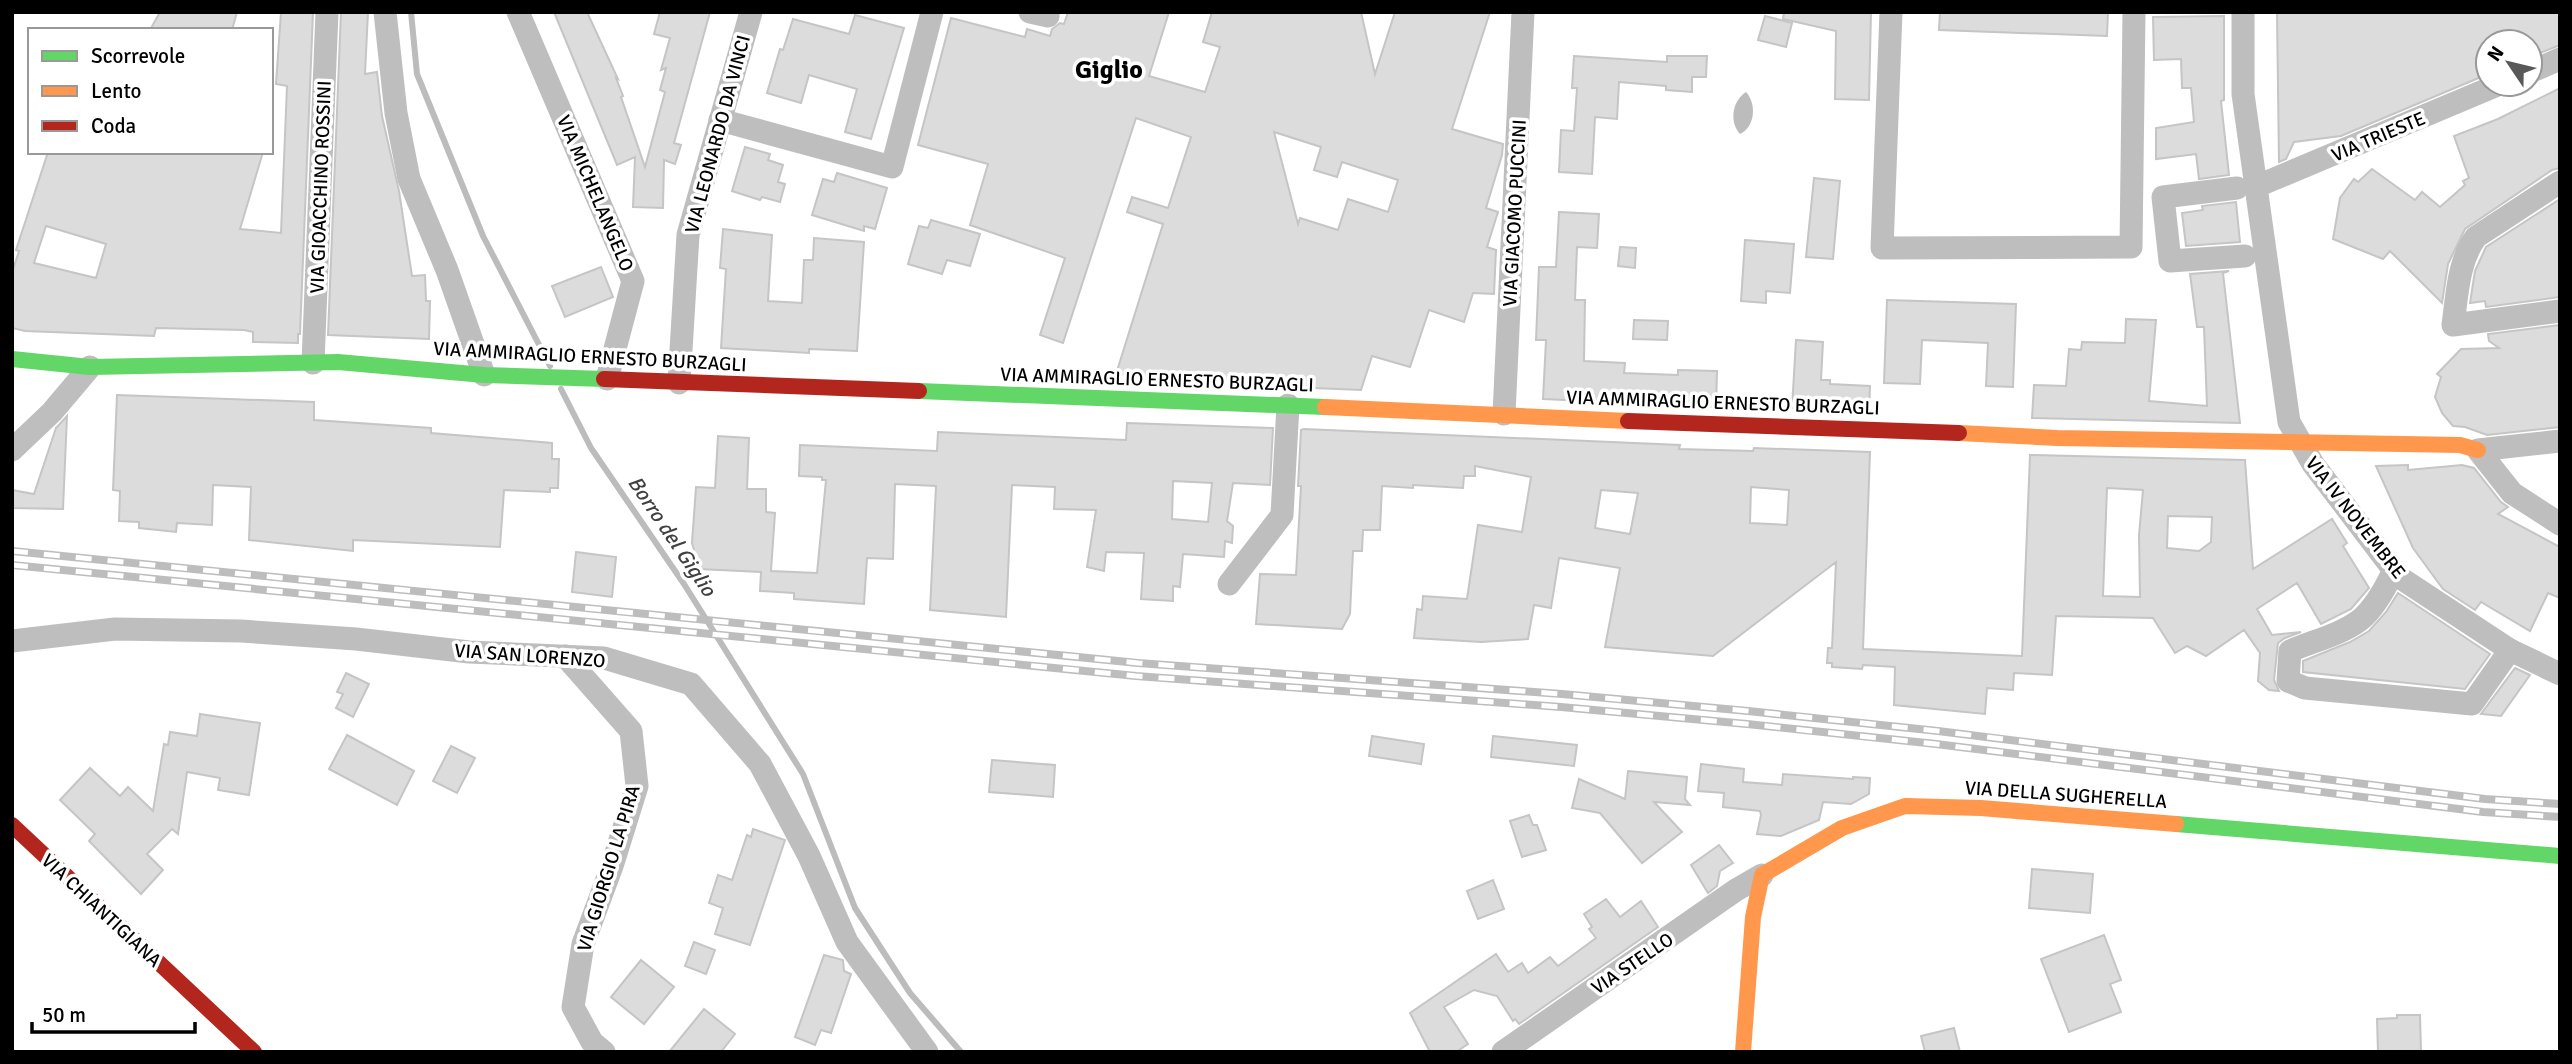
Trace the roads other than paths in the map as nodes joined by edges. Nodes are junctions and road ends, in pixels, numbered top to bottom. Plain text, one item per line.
1 (327, 12) edge
2 (386, 12) edge
3 (518, 12) edge
4 (751, 12) edge
5 (932, 12) edge
6 (1030, 12) edge
7 (1048, 12) edge
8 (1523, 12) edge
9 (1891, 12) edge
10 (2134, 12) edge
11 (2243, 12) edge
12 (2474, 95) edge
13 (720, 120) junction
14 (2560, 183) edge
15 (2246, 187) junction
16 (2245, 256) dead end
17 (2560, 311) edge
18 (12, 359) edge
19 (313, 363) junction
20 (90, 367) junction
21 (484, 375) junction
22 (600, 378) junction
23 (679, 383) junction
24 (1289, 405) junction
25 (1504, 414) junction
26 (2560, 441) edge
27 (2300, 443) junction
28 (12, 450) edge
29 (2478, 450) junction
30 (2560, 524) edge
31 (2394, 570) junction
32 (1229, 584) dead end
33 (12, 641) edge
34 (2510, 650) junction
35 (565, 656) junction
36 (2560, 674) edge
37 (12, 825) edge
38 (2560, 856) edge
39 (1762, 876) junction
40 (254, 1052) edge
41 (604, 1052) edge
42 (927, 1052) edge
43 (1503, 1052) edge
44 (1743, 1052) edge

1 - 19 street, VIA GIOACCHINO ROSSINI
2 - 21 street
3 - 22 street, VIA MICHELANGELO
4 - 13 street, VIA LEONARDO DA VINCI
5 - 13 street
6 - 7 street
8 - 25 street, VIA GIACOMO PUCCINI
9 - 10 street
11 - 15 street, VIA IV NOVEMBRE
12 - 15 street, VIA TRIESTE
13 - 23 street, VIA LEONARDO DA VINCI
14 - 17 street
15 - 16 street, VIA TRIESTE
15 - 27 street, VIA IV NOVEMBRE
18 - 20 street, VIA AMMIRAGLIO ERNESTO BURZAGLI
19 - 20 street, VIA AMMIRAGLIO ERNESTO BURZAGLI
19 - 21 street, VIA AMMIRAGLIO ERNESTO BURZAGLI
20 - 28 street
21 - 22 street, VIA AMMIRAGLIO ERNESTO BURZAGLI
22 - 23 street, VIA AMMIRAGLIO ERNESTO BURZAGLI
23 - 24 street, VIA AMMIRAGLIO ERNESTO BURZAGLI
24 - 25 street, VIA AMMIRAGLIO ERNESTO BURZAGLI
24 - 32 street
25 - 27 street, VIA AMMIRAGLIO ERNESTO BURZAGLI
26 - 29 street
27 - 29 street, VIA AMMIRAGLIO ERNESTO BURZAGLI
27 - 31 street, VIA IV NOVEMBRE
29 - 30 street
31 - 34 street, VIA IV NOVEMBRE
31 - 34 street
33 - 35 street, VIA SAN LORENZO
34 - 36 street, VIA IV NOVEMBRE
35 - 41 street, VIA GIORGIO LA PIRA
35 - 42 street, VIA SAN LORENZO
37 - 40 street, VIA CHIANTIGIANA
38 - 39 street, VIA DELLA SUGHERELLA
39 - 43 street, VIA STELLO
39 - 44 street

